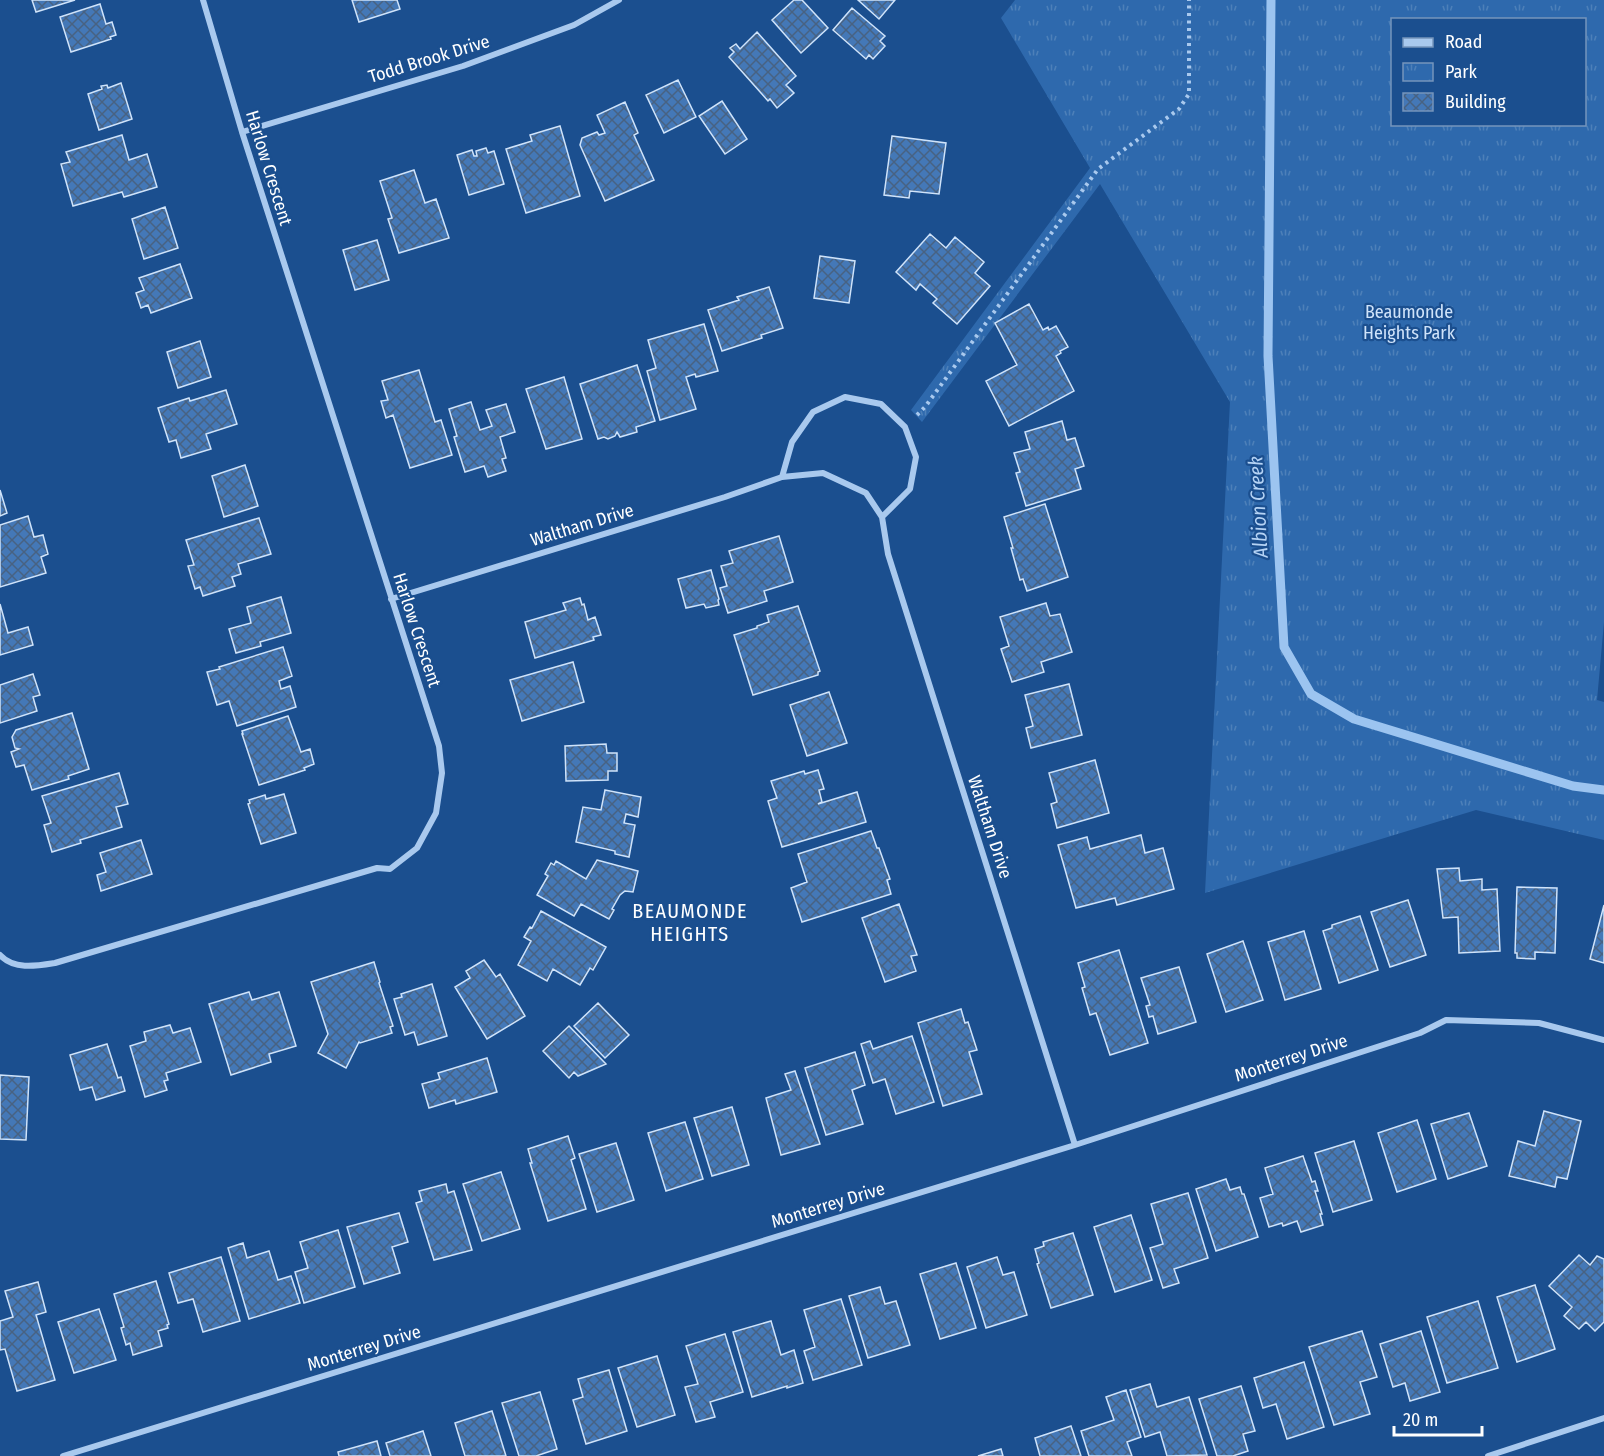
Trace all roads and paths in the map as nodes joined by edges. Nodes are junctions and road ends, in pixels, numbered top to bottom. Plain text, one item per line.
1 (203, 0) edge
2 (619, 0) edge
3 (1189, 0) edge
4 (242, 132) junction
5 (905, 427) junction
6 (782, 477) junction
7 (882, 517) junction
8 (391, 598) junction
9 (0, 955) edge
10 (1604, 1040) edge
11 (1075, 1144) junction
12 (1604, 1418) edge
13 (63, 1456) edge
14 (1488, 1456) edge

1 - 4 street, Harlow Crescent
2 - 4 street, Todd Brook Drive
3 - 5 path
4 - 8 street, Harlow Crescent
5 - 6 street
5 - 7 street
6 - 7 street, Waltham Drive
6 - 8 street, Waltham Drive
7 - 11 street, Waltham Drive
8 - 9 street, Harlow Crescent
10 - 11 street, Monterrey Drive
11 - 13 street, Monterrey Drive
12 - 14 street

